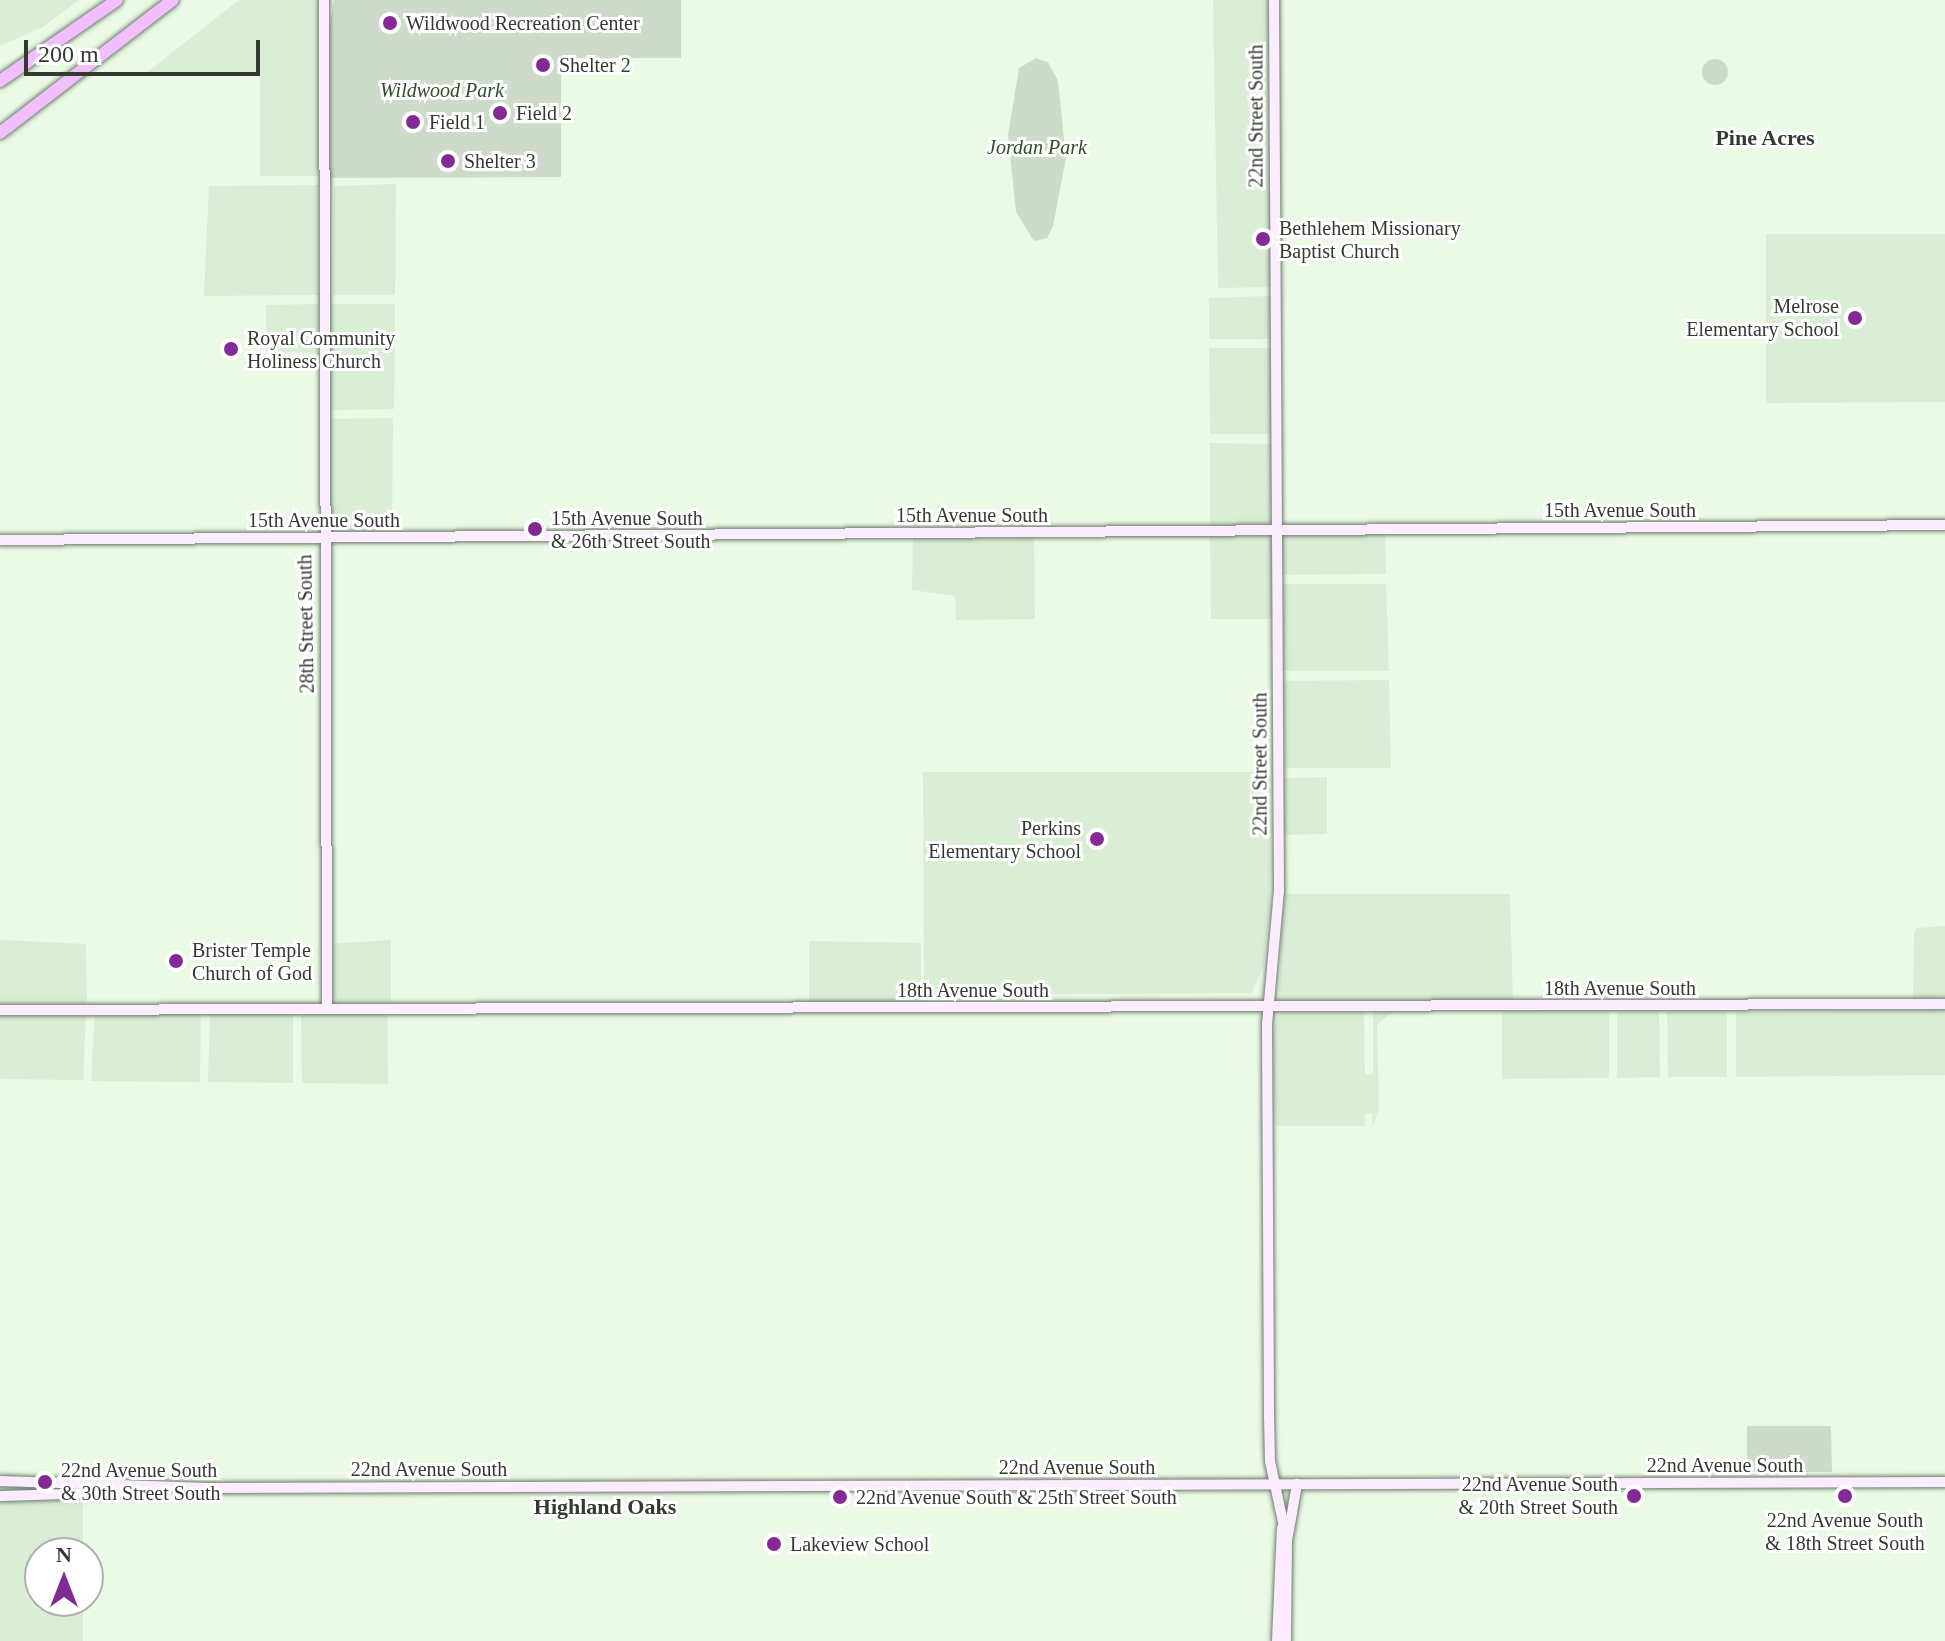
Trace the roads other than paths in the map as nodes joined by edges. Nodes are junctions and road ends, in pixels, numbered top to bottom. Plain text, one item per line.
1 (117, 0) edge
2 (173, 0) edge
3 (324, 0) edge
4 (1274, 0) edge
5 (0, 81) edge
6 (0, 133) edge
7 (1945, 525) edge
8 (1277, 531) junction
9 (323, 538) junction
10 (0, 540) edge
11 (1945, 1004) edge
12 (1269, 1007) junction
13 (327, 1008) junction
14 (0, 1010) edge
15 (0, 1481) edge
16 (1945, 1482) edge
17 (1275, 1484) junction
18 (1297, 1484) junction
19 (208, 1488) junction
20 (0, 1496) edge
21 (1283, 1527) junction
22 (1287, 1541) junction
23 (1277, 1641) edge
24 (1286, 1641) edge

1 - 5 highway
2 - 6 highway
3 - 9 street, 28th Street South
4 - 8 street, 22nd Street South
7 - 8 street, 15th Avenue South
8 - 9 street, 15th Avenue South
8 - 12 street, 22nd Street South
9 - 10 street, 15th Avenue South
9 - 13 street, 28th Street South
11 - 12 street, 18th Avenue South
12 - 13 street, 18th Avenue South
12 - 17 street, 22nd Street South
13 - 14 street, 18th Avenue South
15 - 19 street, 22nd Avenue South
16 - 18 street, 22nd Avenue South
17 - 18 street, 22nd Avenue South
17 - 19 street, 22nd Avenue South
17 - 21 street, 22nd Street South
18 - 22 street
19 - 20 street, 22nd Avenue South
21 - 22 street, 22nd Street South
21 - 23 street, 22nd Street South
22 - 24 street, 22nd Street South

